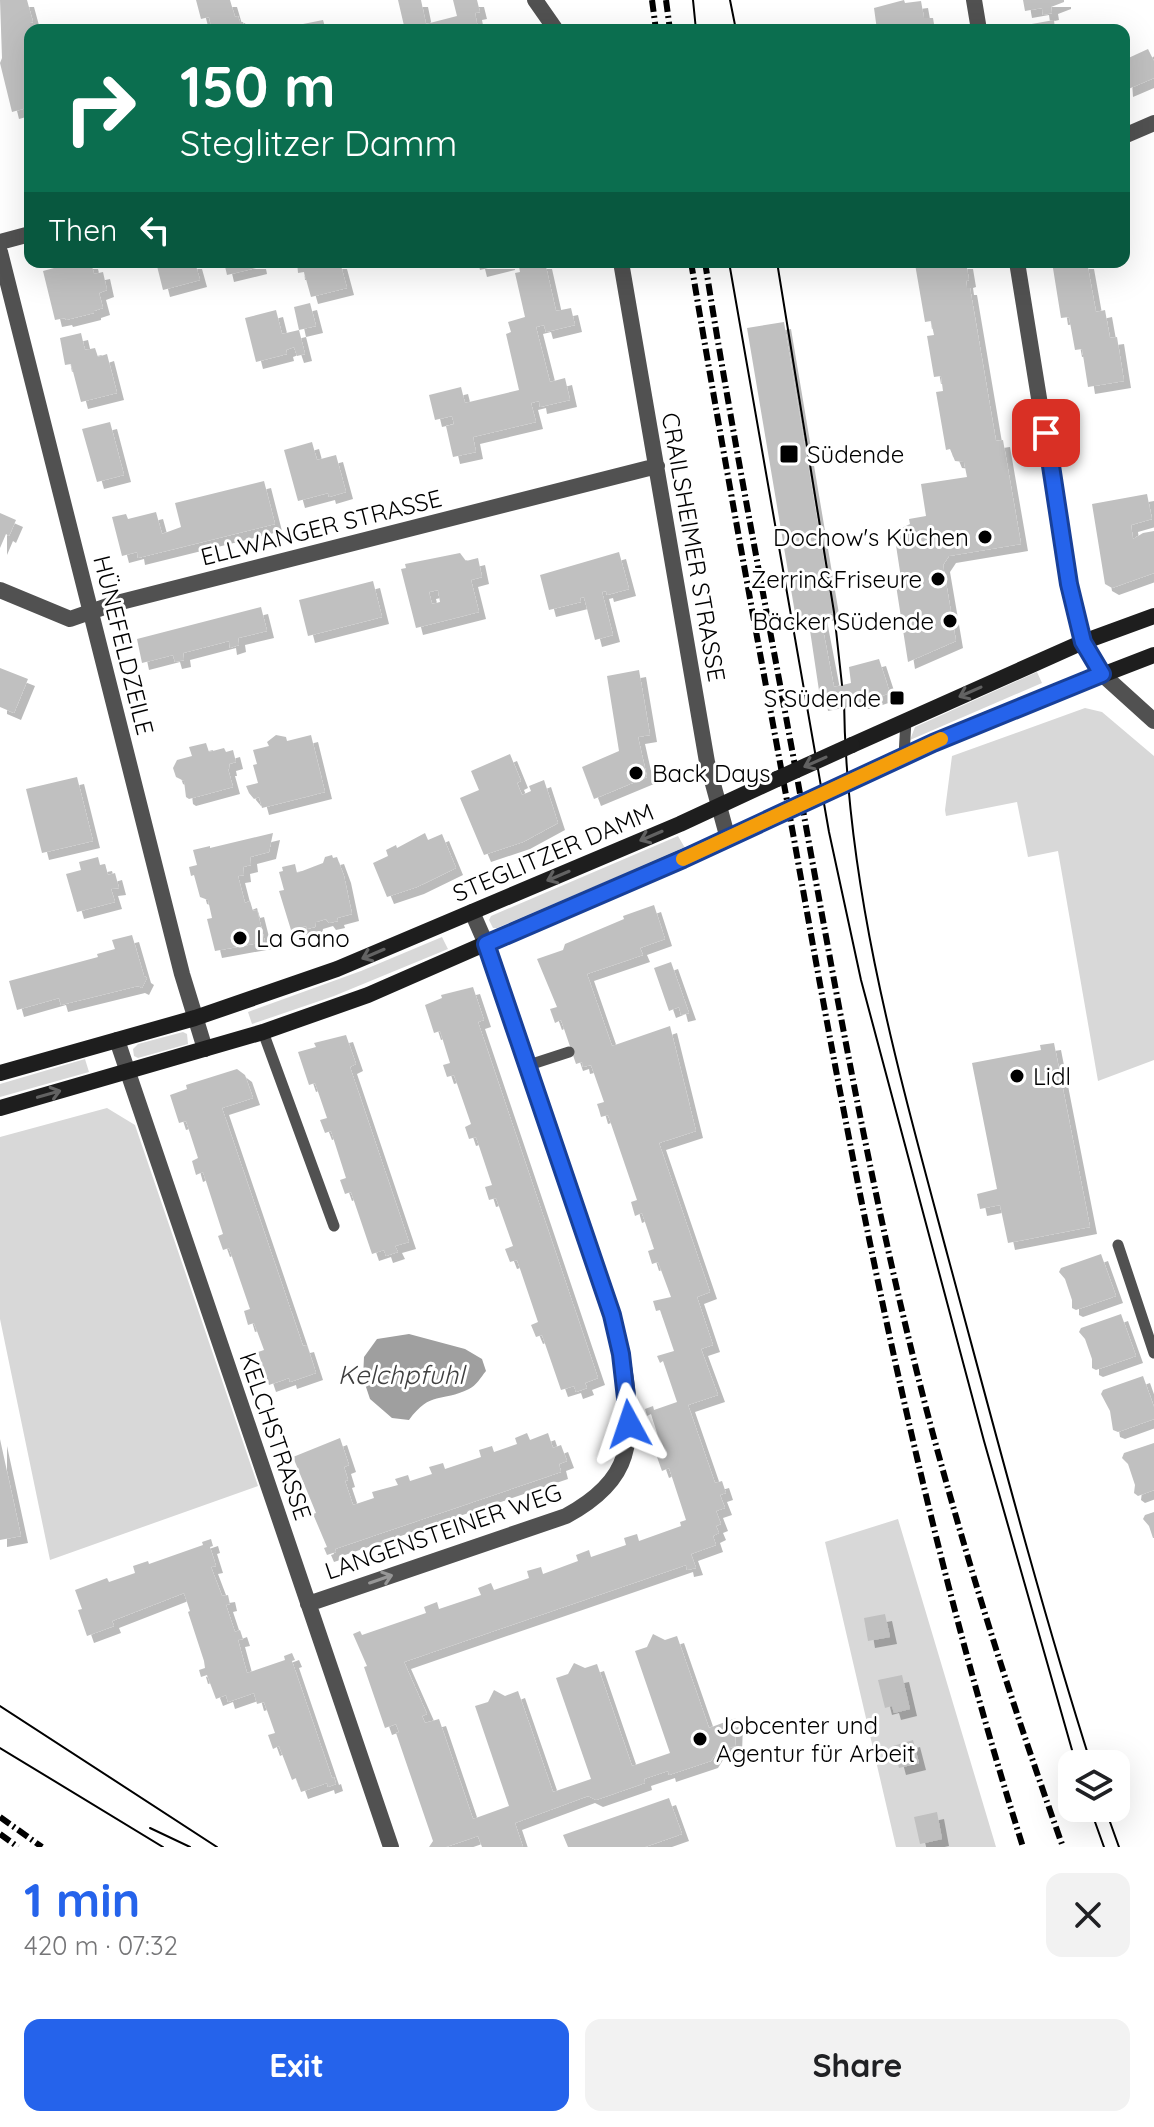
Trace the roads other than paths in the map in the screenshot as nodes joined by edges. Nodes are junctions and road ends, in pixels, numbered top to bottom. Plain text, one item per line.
1 (535, 0) edge
2 (974, 0) edge
3 (552, 24) edge
4 (978, 24) edge
5 (1154, 123) edge
6 (1130, 133) edge
7 (24, 236) edge
8 (0, 242) edge
9 (0, 252) edge
10 (622, 268) edge
11 (1018, 268) edge
12 (657, 466) junction
13 (0, 590) edge
14 (91, 612) junction
15 (1154, 616) edge
16 (1083, 642) junction
17 (1154, 655) edge
18 (1102, 674) junction
19 (906, 720) junction
20 (1154, 721) edge
21 (904, 756) junction
22 (719, 806) junction
23 (732, 836) junction
24 (472, 912) junction
25 (486, 944) junction
26 (195, 1018) junction
27 (263, 1032) junction
28 (117, 1040) junction
29 (205, 1049) junction
30 (569, 1052) dead end
31 (526, 1066) junction
32 (126, 1072) junction
33 (0, 1073) edge
34 (0, 1108) edge
35 (334, 1226) dead end
36 (1118, 1245) dead end
37 (1154, 1353) edge
38 (308, 1604) junction
39 (391, 1847) edge

1 - 3 street
2 - 4 street
5 - 6 street
7 - 8 street
9 - 14 street, HÜNEFELDZEILE
10 - 12 street, CRAILSHEIMER STRASSE
11 - 16 street
12 - 14 street, ELLWANGER STRASSE
12 - 22 street, CRAILSHEIMER STRASSE
13 - 14 street, ELLWANGER STRASSE
14 - 26 street, HÜNEFELDZEILE
15 - 16 main road, STEGLITZER DAMM
16 - 18 street
16 -> 19 main road, STEGLITZER DAMM
17 - 18 main road
18 - 20 street
18 - 21 main road
19 - 21 lane
19 -> 22 main road, STEGLITZER DAMM, bridge
21 - 23 main road, bridge
22 - 23 street, CRAILSHEIMER STRASSE
22 -> 24 main road, STEGLITZER DAMM
23 - 25 main road
24 - 25 street, LANGENSTEINER WEG
24 -> 26 main road, STEGLITZER DAMM
25 - 27 main road
25 - 31 street, LANGENSTEINER WEG
26 - 28 main road, STEGLITZER DAMM
26 - 29 street, HÜNEFELDZEILE
27 - 29 main road
27 - 35 lane
28 - 32 street, KELCHSTRASSE
28 - 33 main road, STEGLITZER DAMM
29 - 32 main road
30 - 31 lane
38 -> 31 street, LANGENSTEINER WEG
34 -> 32 main road
32 - 38 street, KELCHSTRASSE
36 - 37 lane
38 - 39 street, KELCHSTRASSE

